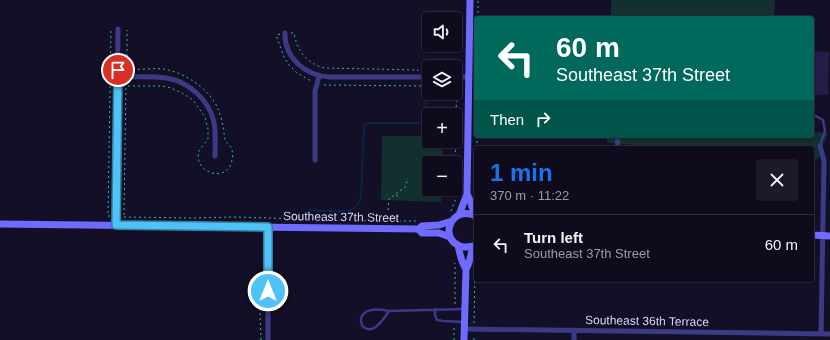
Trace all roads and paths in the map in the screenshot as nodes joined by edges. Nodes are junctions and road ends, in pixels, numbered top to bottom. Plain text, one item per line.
1 (470, 0) edge
2 (478, 0) edge
3 (478, 16) edge
4 (111, 28) dead end
5 (118, 29) dead end
6 (127, 30) dead end
7 (285, 33) joint
8 (118, 70) junction
9 (127, 70) junction
10 (319, 76) junction
11 (118, 77) junction
12 (126, 77) junction
13 (418, 77) junction
14 (422, 77) edge
15 (462, 77) edge
16 (469, 77) junction
17 (117, 86) junction
18 (126, 86) junction
19 (457, 100) edge
20 (814, 115) edge
21 (820, 146) joint
22 (215, 156) dead end
23 (315, 160) dead end
24 (408, 178) dead end
25 (399, 187) dead end
26 (400, 190) junction
27 (395, 194) junction
28 (467, 194) junction
29 (400, 197) dead end
30 (388, 210) dead end
31 (474, 212) edge
32 (450, 214) dead end
33 (459, 215) junction
34 (474, 215) edge
35 (116, 216) junction
36 (262, 217) junction
37 (421, 221) dead end
38 (452, 221) junction
39 (0, 224) edge
40 (116, 225) junction
41 (265, 227) junction
42 (418, 229) junction
43 (814, 235) edge
44 (826, 236) edge
45 (450, 237) junction
46 (814, 244) edge
47 (818, 244) dead end
48 (474, 245) edge
49 (458, 246) junction
50 (474, 248) edge
51 (455, 258) dead end
52 (474, 265) dead end
53 (262, 268) dead end
54 (466, 269) junction
55 (435, 309) junction
56 (454, 309) junction
57 (465, 309) junction
58 (389, 311) junction
59 (454, 322) junction
60 (464, 326) junction
61 (474, 329) junction
62 (574, 330) junction
63 (821, 334) junction
64 (830, 334) edge
65 (261, 340) edge
66 (268, 340) edge
67 (454, 340) edge
68 (464, 340) edge
69 (474, 340) edge
70 (574, 340) edge

1 - 16 street
2 - 3 path
4 - 35 path
5 - 8 street
6 - 9 path
7 - 10 street
7 - 13 path
8 - 9 path
8 - 11 street
9 - 12 path
9 - 18 path
10 - 13 street
10 - 23 street
11 - 12 street
11 - 17 street
12 - 18 path
12 - 22 street
13 - 14 street
15 - 16 street
16 - 28 street
17 - 18 path
17 - 35 street
18 - 36 path
19 - 32 path
20 - 21 lane
21 - 44 street
24 - 26 path
25 - 26 path
26 - 27 path
27 - 29 path
27 - 30 path
28 - 31 street
28 - 33 street
33 - 34 street
33 - 38 street
35 - 40 street
36 - 37 path
36 - 41 path
38 - 42 street, Southeast 37th Street
38 - 45 street
39 - 40 street, Southeast 37th Street
40 - 41 street, Southeast 37th Street
41 - 42 street, Southeast 37th Street
41 - 66 street
42 - 45 street, Southeast 37th Street
43 - 44 street
44 - 63 street
45 - 49 street
46 - 47 path
48 - 49 street
49 - 54 street
50 - 54 street
51 - 56 path
52 - 61 path
53 - 65 path
54 - 57 street
55 - 56 lane
55 - 58 lane
55 - 59 lane
56 - 57 lane
57 - 60 street
58 - 58 lane
59 - 60 lane
59 - 67 path
60 - 61 street, Southeast 36th Terrace
60 - 68 street
61 - 62 street, Southeast 36th Terrace
61 - 69 path
62 - 63 street, Southeast 36th Terrace
62 - 70 street
63 - 64 street, Southeast 36th Terrace

